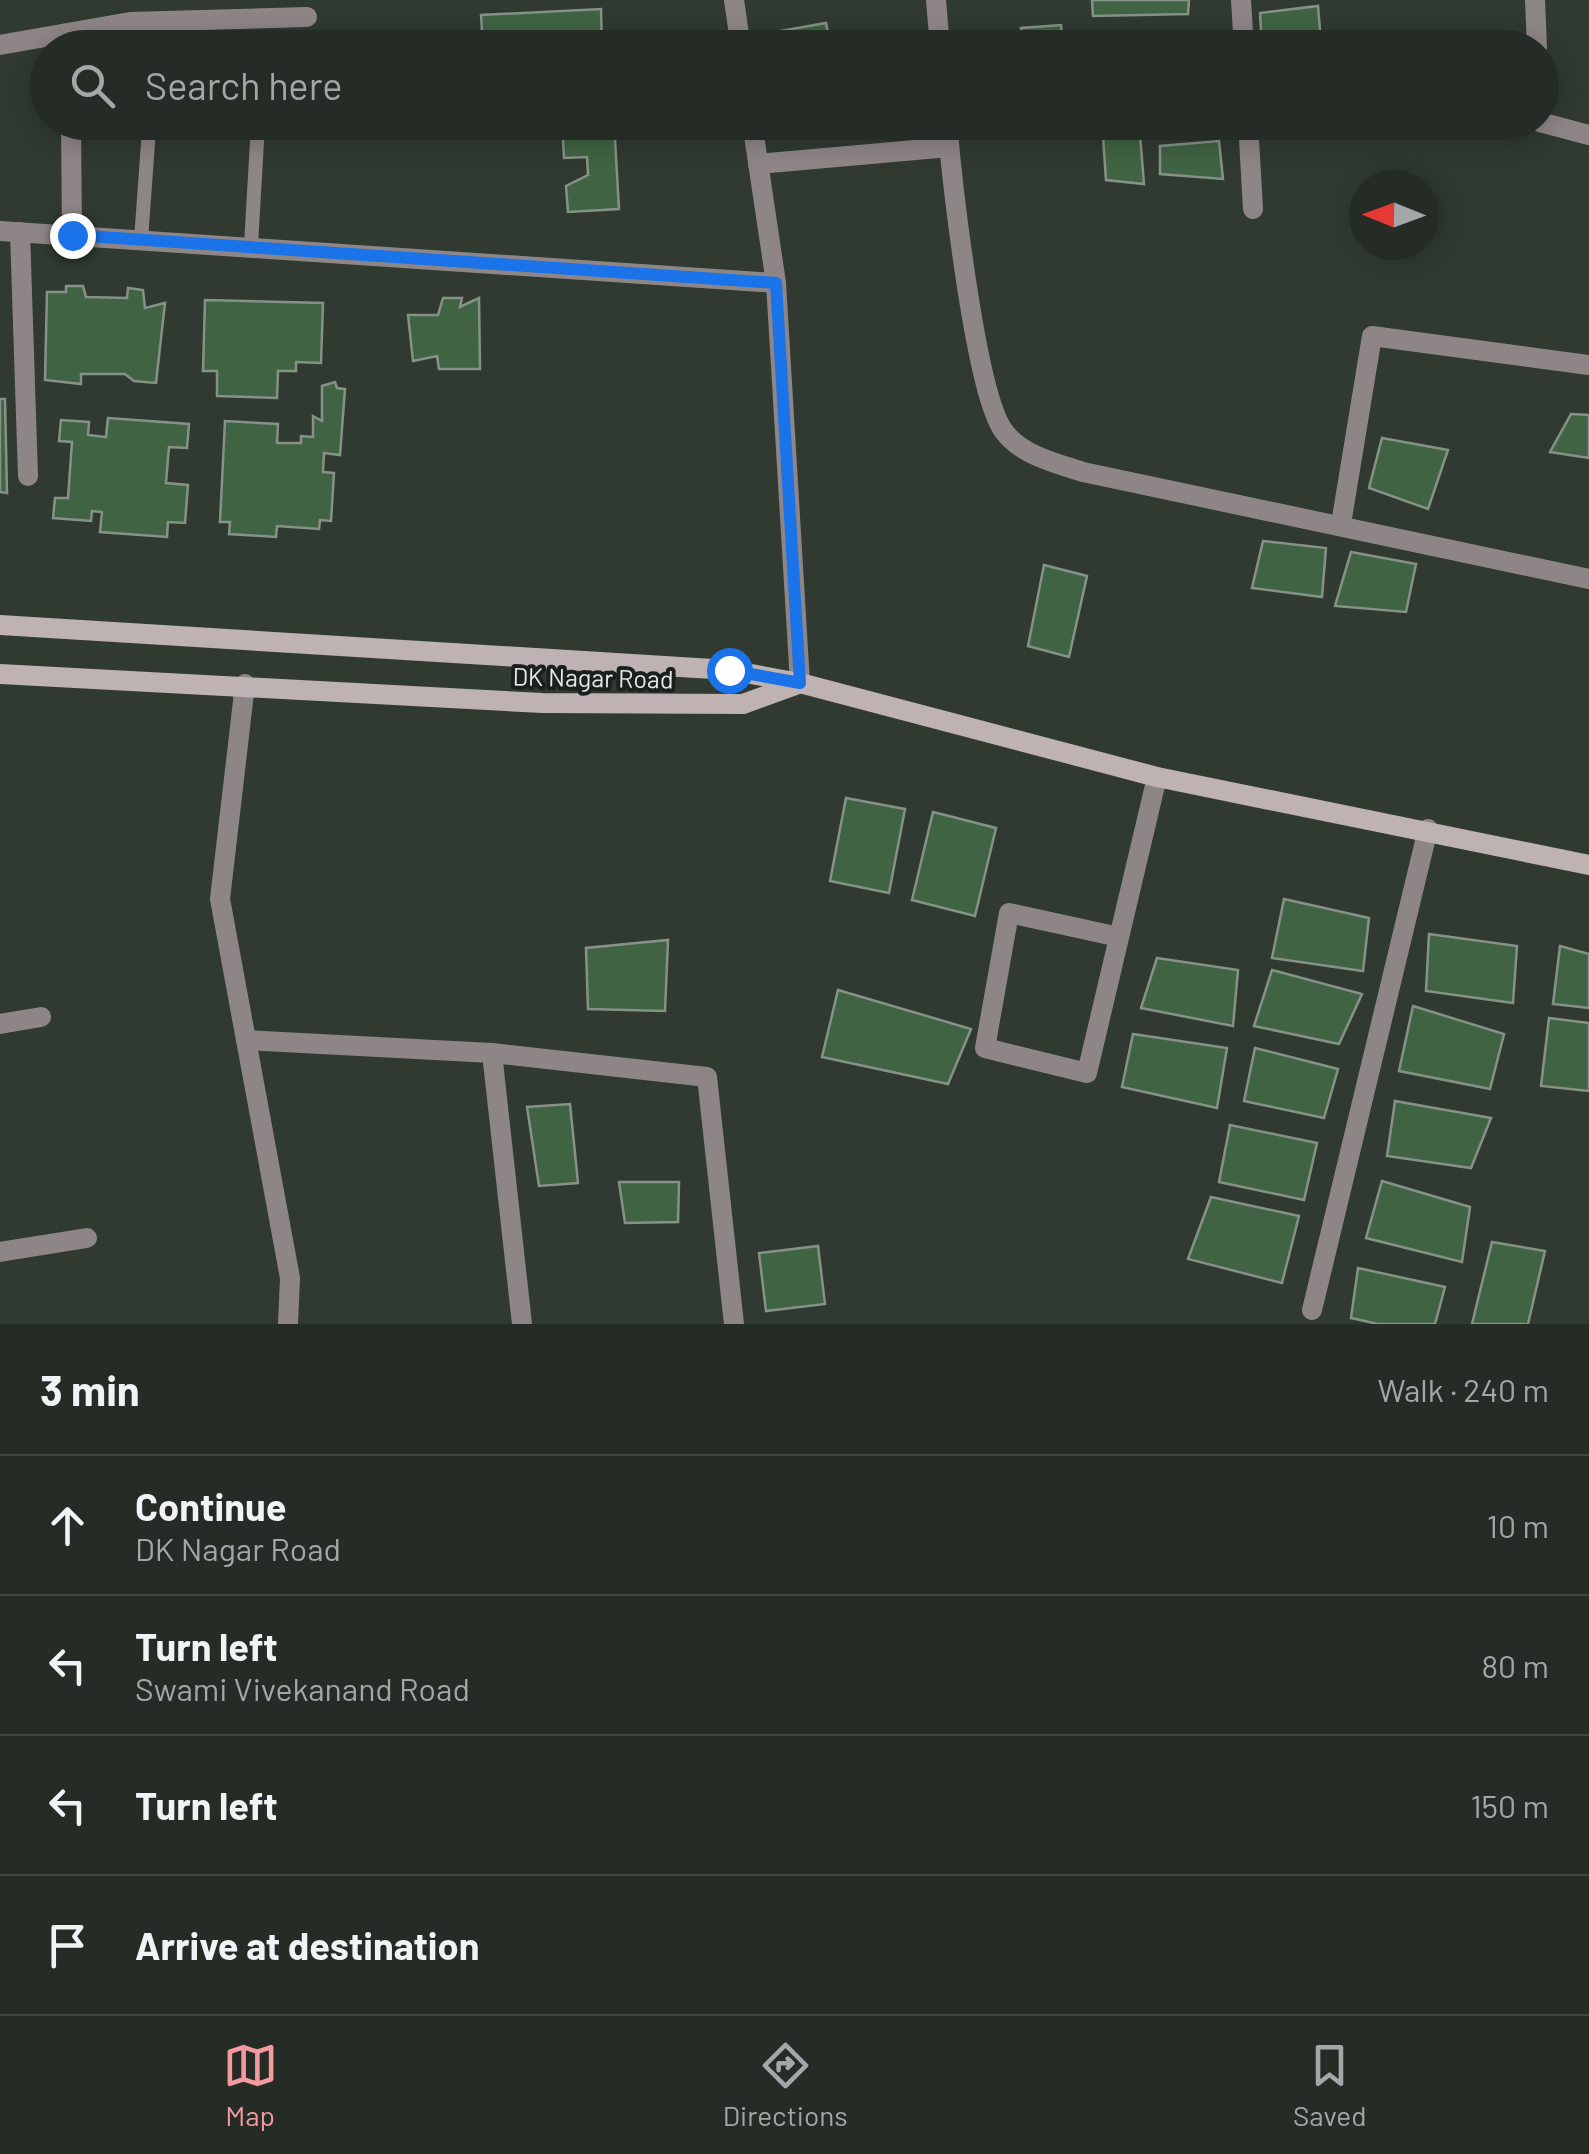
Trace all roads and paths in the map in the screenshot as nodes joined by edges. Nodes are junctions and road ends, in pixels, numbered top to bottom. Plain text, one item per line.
1 (734, 0) edge
2 (936, 0) edge
3 (1241, 0) edge
4 (1535, 0) edge
5 (307, 17) dead end
6 (103, 30) edge
7 (738, 30) edge
8 (938, 30) edge
9 (1243, 30) edge
10 (1536, 30) edge
11 (30, 43) edge
12 (0, 45) edge
13 (1559, 127) edge
14 (1589, 134) edge
15 (70, 140) edge
16 (148, 140) edge
17 (257, 140) edge
18 (755, 140) edge
19 (948, 140) edge
20 (1249, 140) edge
21 (948, 146) junction
22 (758, 164) junction
23 (1253, 210) dead end
24 (10, 232) edge
25 (72, 235) junction
26 (141, 240) junction
27 (251, 246) junction
28 (776, 283) junction
29 (1589, 365) edge
30 (28, 476) dead end
31 (1341, 524) junction
32 (1589, 579) edge
33 (0, 625) edge
34 (0, 674) edge
35 (800, 683) junction
36 (245, 684) junction
37 (1157, 776) junction
38 (1428, 829) junction
39 (1589, 865) edge
40 (1119, 937) junction
41 (41, 1017) dead end
42 (0, 1024) edge
43 (246, 1040) junction
44 (492, 1053) junction
45 (87, 1238) dead end
46 (0, 1252) edge
47 (1312, 1310) dead end
48 (288, 1324) edge
49 (522, 1324) edge
50 (734, 1324) edge

1 - 7 street
2 - 8 street
3 - 9 street
4 - 10 street
5 - 6 street
11 - 12 street
13 - 14 street
15 - 25 street
16 - 26 lane
17 - 27 lane
18 - 22 street
19 - 21 street
20 - 23 street
21 - 22 street
21 - 31 street
22 - 28 street
24 - 25 street
24 - 30 street
25 - 26 street
26 - 27 street
27 - 28 street
28 - 35 street
29 - 31 street
31 - 32 street
33 - 35 main road, DK Nagar Road
34 - 36 main road, DK Nagar Road
35 - 36 main road, DK Nagar Road
35 - 37 main road
36 - 43 street
37 - 38 main road
37 - 40 street
38 - 39 main road
38 - 47 street
40 - 40 street
41 - 42 street
43 - 44 street
43 - 48 street
44 - 49 street
44 - 50 street
45 - 46 street

